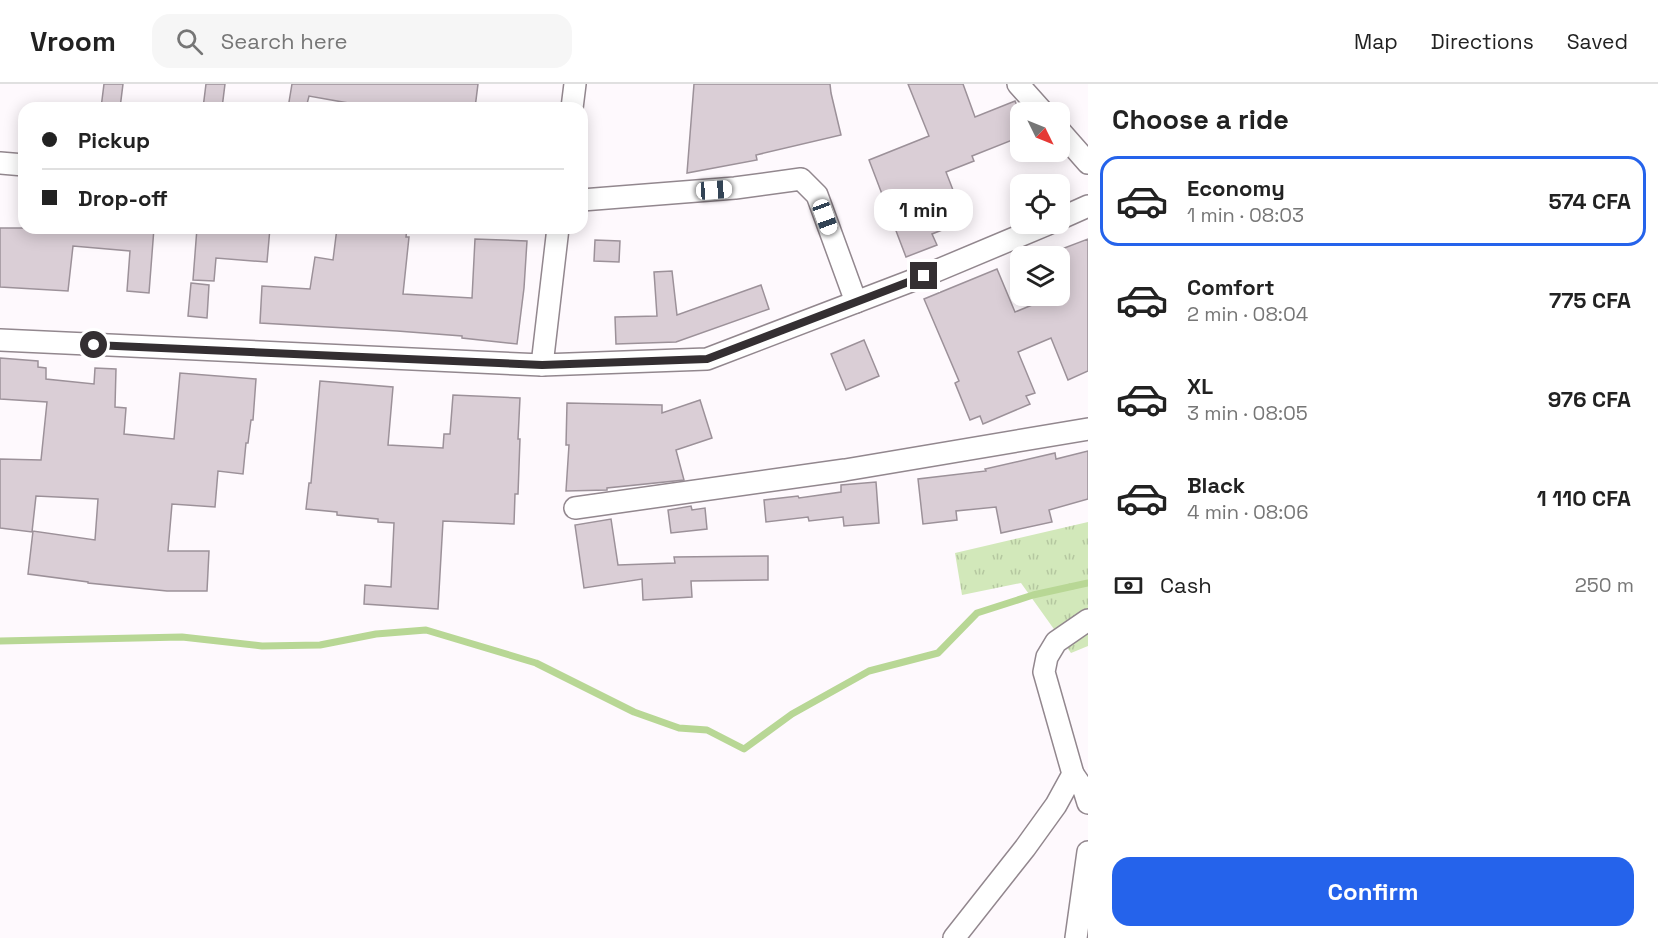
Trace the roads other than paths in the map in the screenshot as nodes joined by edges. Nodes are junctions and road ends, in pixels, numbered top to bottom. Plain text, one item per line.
1 (575, 84) edge
2 (1018, 84) edge
3 (573, 102) edge
4 (1034, 102) edge
5 (1070, 143) edge
6 (0, 163) edge
7 (1088, 163) edge
8 (18, 164) edge
9 (588, 200) edge
10 (1088, 206) edge
11 (1070, 214) edge
12 (557, 234) edge
13 (1024, 234) edge
14 (856, 302) junction
15 (0, 340) edge
16 (542, 365) junction
17 (1088, 429) edge
18 (575, 508) dead end
19 (1088, 620) edge
20 (1073, 774) junction
21 (1088, 803) edge
22 (1088, 852) edge
23 (954, 938) edge
24 (1076, 938) edge

1 - 3 street
2 - 4 street
5 - 7 street
6 - 8 street
9 - 14 street
10 - 11 street
12 - 16 street
13 - 14 street
14 - 16 street
15 - 16 street
17 - 18 street
19 - 20 street
20 - 21 street
20 - 23 street
22 - 24 street

